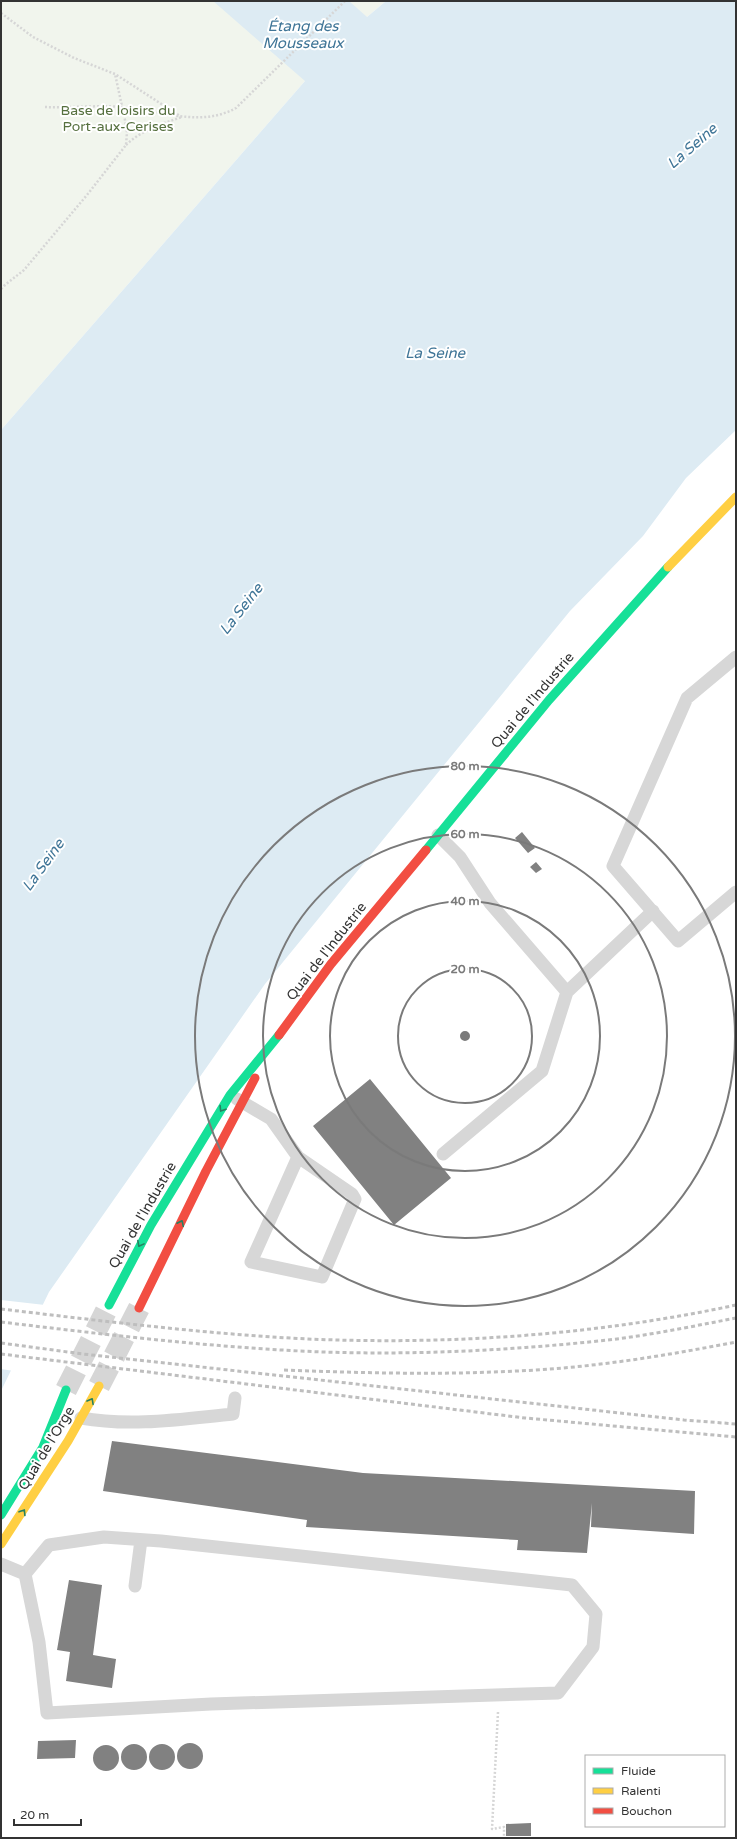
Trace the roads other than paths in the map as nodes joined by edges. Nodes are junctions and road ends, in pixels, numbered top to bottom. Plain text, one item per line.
1 (736, 497) edge
2 (736, 657) edge
3 (438, 835) junction
4 (736, 892) edge
5 (653, 911) junction
6 (567, 992) junction
7 (272, 1045) junction
8 (230, 1095) junction
9 (243, 1103) junction
10 (443, 1154) dead end
11 (298, 1157) junction
12 (109, 1304) tunnel mouth
13 (139, 1308) tunnel mouth
14 (99, 1386) tunnel mouth
15 (66, 1390) tunnel mouth
16 (235, 1398) dead end
17 (81, 1418) junction
18 (1, 1515) edge
19 (141, 1540) junction
20 (1, 1544) edge
21 (1, 1564) edge
22 (25, 1574) junction
23 (135, 1586) dead end

1 - 3 main road, Quai de l'Industrie
2 - 5 lane
3 - 6 lane
3 - 7 main road, Quai de l'Industrie
4 - 5 lane
5 - 6 lane
6 - 10 lane
7 - 8 main road, Quai de l'Industrie
7 - 9 main road, Quai de l'Industrie
8 - 9 lane
8 -> 12 main road, Quai de l'Industrie
9 - 11 lane
13 -> 9 main road, Quai de l'Industrie
11 - 11 lane
17 -> 14 main road, Quai de l'Orge
15 - 18 main road, Quai de l'Orge
16 - 17 lane
20 -> 17 main road, Quai de l'Orge
19 - 22 lane
19 - 22 lane
19 - 23 lane
21 - 22 lane

